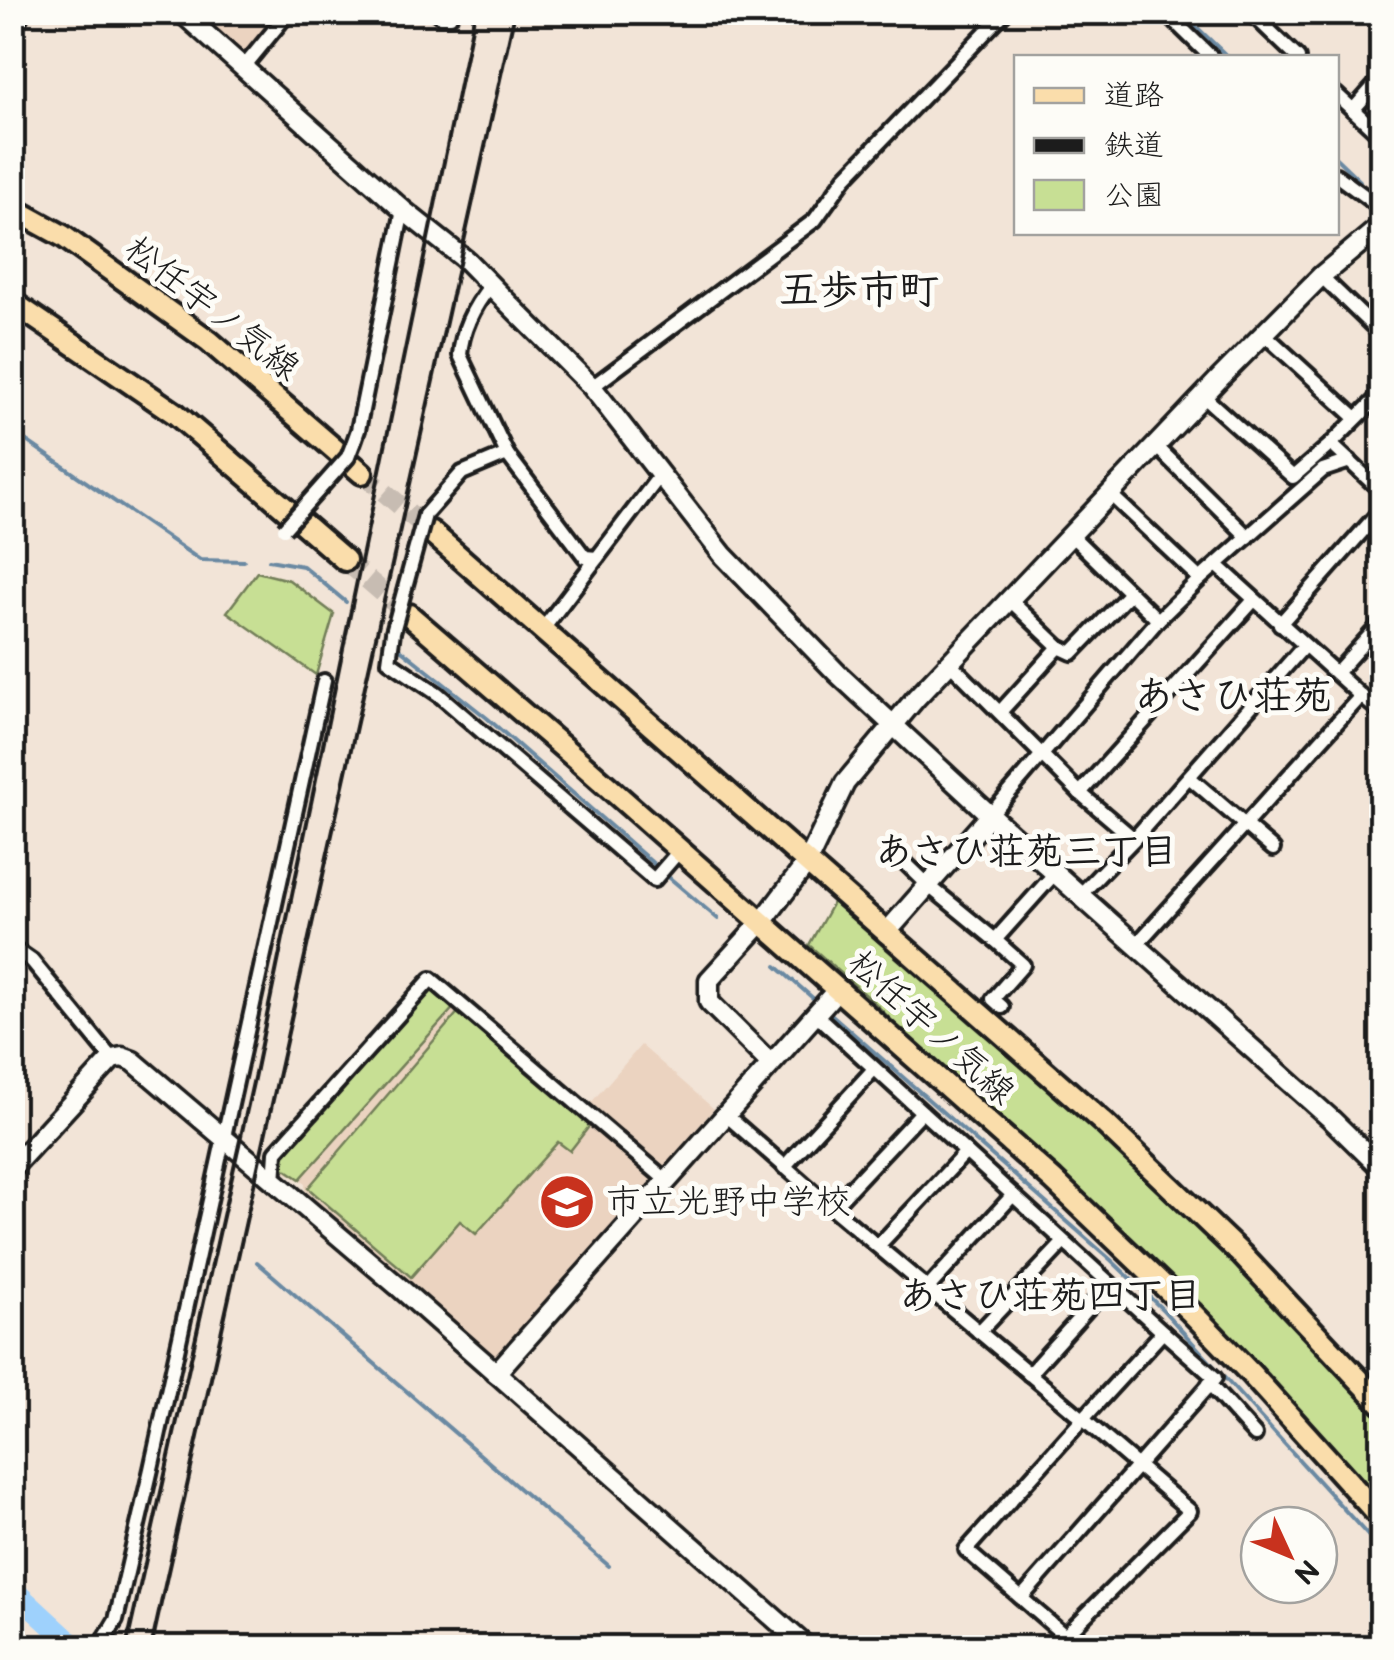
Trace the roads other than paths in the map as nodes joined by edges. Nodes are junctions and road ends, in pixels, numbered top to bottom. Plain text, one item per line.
1 (20, 12) edge
2 (181, 12) edge
3 (288, 12) edge
4 (436, 12) edge
5 (450, 12) edge
6 (1005, 12) edge
7 (1165, 12) edge
8 (1250, 12) edge
9 (12, 29) edge
10 (1209, 55) edge
11 (1295, 55) edge
12 (244, 68) junction
13 (1382, 77) edge
14 (1339, 97) edge
15 (1353, 110) junction
16 (1382, 137) edge
17 (1339, 178) edge
18 (12, 208) edge
19 (403, 210) junction
20 (1382, 210) edge
21 (1382, 225) edge
22 (1322, 276) junction
23 (491, 286) junction
24 (12, 302) edge
25 (1264, 334) junction
26 (1382, 335) edge
27 (592, 387) junction
28 (1382, 393) edge
29 (1203, 396) junction
30 (1356, 418) junction
31 (1331, 444) junction
32 (1156, 446) junction
33 (507, 454) junction
34 (1350, 461) junction
35 (362, 473) tunnel mouth
36 (662, 474) junction
37 (1382, 492) edge
38 (1110, 494) junction
39 (1382, 510) edge
40 (428, 524) junction
41 (284, 529) dead end
42 (1071, 534) junction
43 (1248, 537) junction
44 (597, 558) junction
45 (345, 560) tunnel mouth
46 (1218, 566) junction
47 (1200, 579) junction
48 (1130, 593) junction
49 (1010, 599) junction
50 (1254, 600) junction
51 (409, 615) tunnel mouth
52 (1158, 620) junction
53 (1382, 622) edge
54 (1280, 624) junction
55 (544, 629) junction
56 (1304, 646) junction
57 (1059, 647) junction
58 (949, 662) junction
59 (1336, 673) junction
60 (324, 681) dead end
61 (1361, 696) junction
62 (1000, 712) junction
63 (1382, 713) edge
64 (892, 725) junction
65 (1042, 753) junction
66 (1189, 777) junction
67 (1080, 793) junction
68 (990, 815) junction
69 (1245, 824) junction
70 (1134, 838) junction
71 (1272, 849) dead end
72 (680, 850) junction
73 (892, 850) dead end
74 (807, 863) junction
75 (1056, 872) junction
76 (928, 885) junction
77 (1081, 894) junction
78 (762, 922) junction
79 (886, 933) junction
80 (995, 940) junction
81 (1137, 944) junction
82 (12, 947) edge
83 (838, 989) junction
84 (1002, 1006) dead end
85 (814, 1014) junction
86 (112, 1059) junction
87 (770, 1063) junction
88 (874, 1069) junction
89 (922, 1112) junction
90 (725, 1114) junction
91 (223, 1138) junction
92 (966, 1152) junction
93 (784, 1166) junction
94 (12, 1168) edge
95 (1382, 1169) edge
96 (666, 1180) junction
97 (274, 1182) junction
98 (1013, 1195) junction
99 (832, 1208) junction
100 (1064, 1242) junction
101 (878, 1246) junction
102 (1110, 1284) junction
103 (928, 1288) junction
104 (979, 1332) junction
105 (1164, 1332) junction
106 (496, 1373) junction
107 (1029, 1374) junction
108 (1209, 1384) junction
109 (1382, 1404) edge
110 (1082, 1419) junction
111 (1256, 1435) dead end
112 (1137, 1466) junction
113 (1382, 1519) edge
114 (1022, 1597) junction
115 (1062, 1642) edge
116 (99, 1648) edge
117 (808, 1648) edge

1 - 9 street
2 - 12 street
3 - 12 street
4 - 5 street
6 - 27 street
7 - 10 street
8 - 11 street
12 - 19 street
13 - 15 street
14 - 15 street
15 - 16 street
17 - 20 street
18 - 35 main road, 松任宇ノ気線
19 - 23 street
19 - 41 street, bridge
21 - 22 street
22 - 25 street
22 - 26 street
23 - 27 street
23 - 33 street
24 - 45 main road
25 - 29 street
25 - 30 street
27 - 36 street
28 - 30 street
29 - 31 street
29 - 32 street
30 - 31 street
31 - 34 street
32 - 38 street
32 - 43 street
33 - 40 street
33 - 44 street
34 - 37 street
34 - 43 street
36 - 44 street
36 - 64 street
38 - 42 street
38 - 47 street
39 - 54 street
40 - 55 main road, 松任宇ノ気線
40 - 72 street, bridge
42 - 48 street
42 - 49 street
43 - 46 street
44 - 55 street
46 - 47 street
46 - 50 street
47 - 52 street
48 - 52 street
48 - 57 street
49 - 57 street
49 - 58 street
50 - 54 street
50 - 67 street
51 - 72 main road, 松任宇ノ気線
52 - 65 street
53 - 59 street
54 - 56 street
55 - 74 main road, 松任宇ノ気線
56 - 59 street
56 - 66 street
57 - 62 street
58 - 62 street
58 - 64 street
59 - 61 street
60 - 91 street
61 - 63 street
61 - 69 street
62 - 65 street
64 - 68 street
64 - 74 street
65 - 67 street
65 - 68 street
66 - 69 street
66 - 70 street
67 - 70 street
68 - 75 street
68 - 76 street
69 - 71 street
69 - 81 street
70 - 77 street
72 - 78 main road, 松任宇ノ気線
73 - 76 street
74 - 78 street
74 - 79 main road, 松任宇ノ気線
75 - 77 street
75 - 80 street
76 - 79 street
76 - 80 street
77 - 81 street
78 - 83 main road, 松任宇ノ気線
78 - 87 street
79 - 109 main road, 松任宇ノ気線
80 - 84 street
81 - 95 street
82 - 86 street
83 - 85 street
83 - 113 main road, 松任宇ノ気線
85 - 87 street
85 - 88 street
86 - 91 street
86 - 94 street
87 - 90 street
88 - 89 street
88 - 93 street
89 - 92 street
89 - 99 street
90 - 93 street
90 - 96 street
91 - 97 street
91 - 116 street
92 - 98 street
92 - 101 street
93 - 99 street
96 - 97 street
96 - 106 street
97 - 106 street
98 - 100 street
98 - 103 street
99 - 101 street
100 - 102 street
100 - 104 street
101 - 103 street
102 - 105 street
102 - 107 street
103 - 104 street
104 - 107 street
105 - 108 street
105 - 110 street
106 - 117 street
107 - 110 street
108 - 111 street
108 - 112 street
110 - 112 street
110 - 114 street
112 - 114 street
112 - 115 street
114 - 115 street

